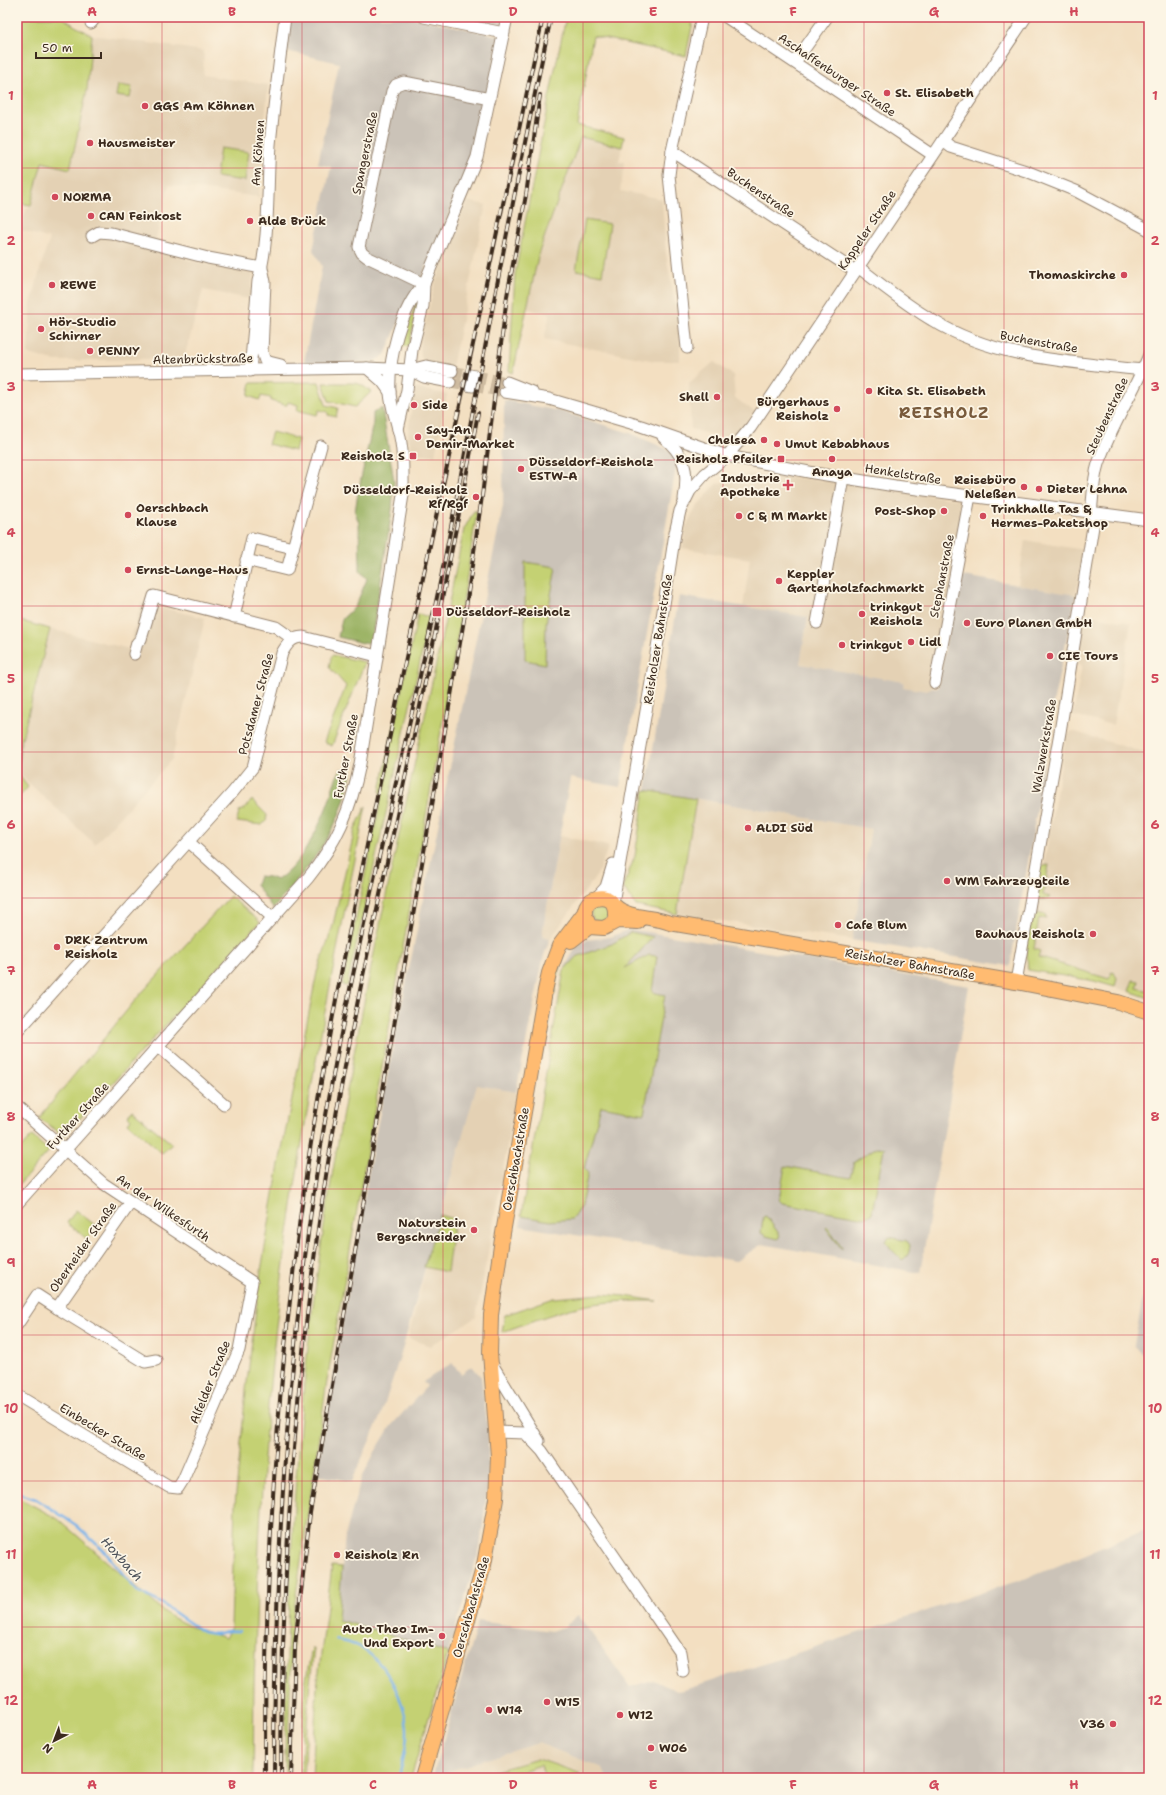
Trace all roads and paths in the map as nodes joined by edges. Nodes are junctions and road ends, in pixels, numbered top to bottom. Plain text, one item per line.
1 (285, 17) edge
2 (424, 17) edge
3 (507, 17) edge
4 (702, 17) edge
5 (726, 17) edge
6 (827, 17) edge
7 (1026, 17) edge
8 (504, 33) junction
9 (795, 62) junction
10 (490, 99) junction
11 (943, 141) junction
12 (672, 151) junction
13 (933, 155) junction
14 (1149, 230) edge
15 (92, 236) dead end
16 (262, 268) junction
17 (856, 269) junction
18 (424, 284) junction
19 (687, 348) dead end
20 (262, 352) joint
21 (1149, 354) edge
22 (367, 368) junction
23 (392, 369) junction
24 (294, 370) junction
25 (410, 370) junction
26 (1143, 370) junction
27 (250, 371) junction
28 (17, 374) edge
29 (451, 376) tunnel mouth
30 (506, 387) tunnel mouth
31 (390, 392) junction
32 (398, 429) junction
33 (658, 432) junction
34 (321, 446) dead end
35 (727, 456) junction
36 (843, 478) junction
37 (970, 496) junction
38 (684, 501) junction
39 (1093, 514) junction
40 (1149, 520) edge
41 (293, 548) junction
42 (246, 560) junction
43 (234, 617) junction
44 (817, 623) dead end
45 (293, 639) junction
46 (134, 654) dead end
47 (377, 656) junction
48 (935, 684) dead end
49 (624, 839) junction
50 (188, 842) junction
51 (596, 898) junction
52 (614, 905) junction
53 (584, 913) junction
54 (273, 918) junction
55 (670, 923) junction
56 (603, 926) junction
57 (557, 955) junction
58 (1016, 982) junction
59 (1149, 1012) edge
60 (17, 1032) edge
61 (158, 1046) junction
62 (224, 1104) dead end
63 (17, 1107) edge
64 (65, 1149) junction
65 (131, 1202) junction
66 (17, 1204) edge
67 (252, 1282) joint
68 (57, 1308) junction
69 (17, 1326) edge
70 (156, 1360) dead end
71 (492, 1364) junction
72 (17, 1395) edge
73 (497, 1432) junction
74 (542, 1451) junction
75 (178, 1488) joint
76 (683, 1671) dead end
77 (422, 1778) edge

1 - 16 street, Am Köhnen
2 - 8 street
3 - 8 street
4 - 12 street
5 - 9 street, Aschaffenburger Straße
6 - 9 street
7 - 11 street, Kappeler Straße
8 - 10 street
9 - 13 street, Aschaffenburger Straße
10 - 18 street
10 - 18 street, Spangerstraße
11 - 13 street, Kappeler Straße
11 - 14 street
12 - 17 street, Buchenstraße
12 - 19 street
13 - 17 street, Kappeler Straße
15 - 16 street
16 - 20 street, Am Köhnen
16 - 27 street, Am Köhnen
17 - 26 street, Buchenstraße
17 - 35 street, Kappeler Straße
18 - 23 street
18 - 25 street
20 - 24 street, Altenbrückstraße
21 - 26 street, Steubenstraße
22 - 23 street, Altenbrückstraße
22 - 24 street, Altenbrückstraße
22 - 31 street
23 - 25 street, Altenbrückstraße
23 - 31 street, Further Straße
24 - 27 street, Altenbrückstraße
25 - 29 street
25 - 32 street, Further Straße
26 - 39 street, Steubenstraße
27 - 28 street, Altenbrückstraße
30 - 33 street, Henkelstraße
31 - 32 street, Further Straße
32 - 47 street, Further Straße
33 - 35 street, Henkelstraße
33 - 38 street, Henkelstraße
34 - 41 street
35 - 36 street, Henkelstraße
35 - 38 street, Reisholzer Bahnstraße
36 - 37 street, Henkelstraße
36 - 44 street
37 - 39 street, Henkelstraße
37 - 48 street, Stephanstraße
38 - 49 street, Reisholzer Bahnstraße
39 - 40 street, Henkelstraße
39 - 58 street, Walzwerkstraße
41 - 42 street
41 - 42 street
42 - 43 street
43 - 45 street
43 - 46 street
45 - 47 street
45 - 50 street, Potsdamer Straße
47 - 54 street, Further Straße
49 - 51 street, Reisholzer Bahnstraße
49 - 52 street, Reisholzer Bahnstraße
50 - 54 street
50 - 60 street, Potsdamer Straße
51 - 52 main road, Reisholzer Bahnstraße
51 - 53 main road, Reisholzer Bahnstraße
52 - 55 main road, Reisholzer Bahnstraße
52 - 56 main road, Reisholzer Bahnstraße
53 - 56 main road
53 - 57 main road, Oerschbachstraße
54 - 61 street, Further Straße
55 - 56 main road, Reisholzer Bahnstraße
55 - 58 main road, Reisholzer Bahnstraße
56 - 57 main road, Oerschbachstraße
57 - 71 main road, Oerschbachstraße
58 - 59 main road, Reisholzer Bahnstraße
61 - 62 street
61 - 64 street, Further Straße
63 - 64 street
64 - 65 street, An der Wilkesfurth
64 - 66 street, Further Straße
65 - 67 street, An der Wilkesfurth
65 - 68 street, Oberheider Straße
67 - 75 street, Alfelder Straße
68 - 69 street, Oberheider Straße
68 - 70 street, Oberheider Straße
71 - 73 main road, Oerschbachstraße
71 - 74 street, Oerschbachstraße
72 - 75 street, Einbecker Straße
73 - 74 street, Oerschbachstraße
73 - 77 main road, Oerschbachstraße
74 - 76 street, Oerschbachstraße

